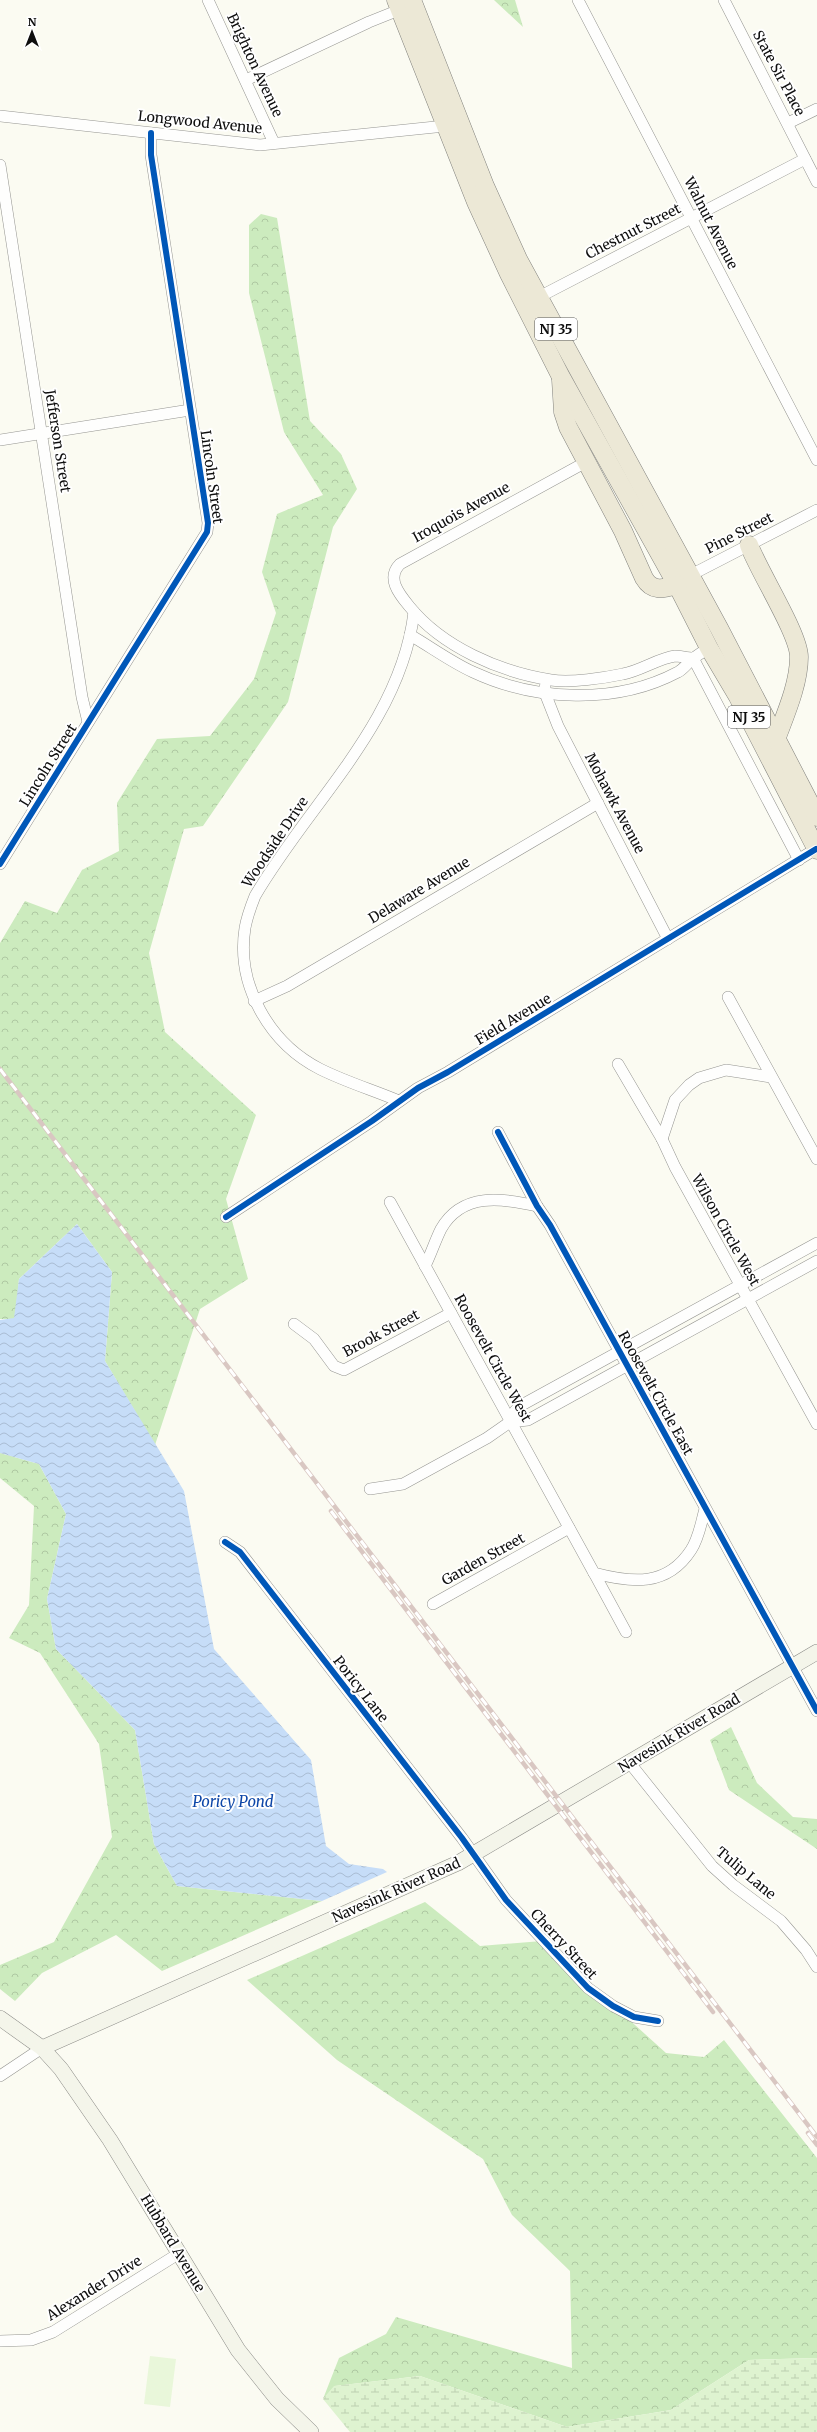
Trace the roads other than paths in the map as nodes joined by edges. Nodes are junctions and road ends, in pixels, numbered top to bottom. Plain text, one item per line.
1 (208, 0) edge
2 (578, 0) edge
3 (724, 0) edge
4 (402, 3) edge
5 (246, 80) junction
6 (817, 109) edge
7 (0, 116) edge
8 (788, 124) junction
9 (444, 126) junction
10 (151, 133) junction
11 (274, 143) junction
12 (805, 159) junction
13 (0, 165) edge
14 (817, 182) edge
15 (692, 218) junction
16 (539, 297) junction
17 (561, 377) junction
18 (190, 410) junction
19 (42, 433) junction
20 (0, 440) edge
21 (817, 460) edge
22 (586, 462) junction
23 (817, 510) edge
24 (749, 545) junction
25 (683, 580) junction
26 (414, 612) junction
27 (410, 635) junction
28 (709, 648) junction
29 (693, 658) junction
30 (546, 679) junction
31 (545, 693) junction
32 (88, 722) junction
33 (777, 737) junction
34 (598, 803) junction
35 (817, 817) edge
36 (817, 850) edge
37 (799, 860) junction
38 (0, 864) edge
39 (668, 939) junction
40 (728, 997) dead end
41 (254, 1001) junction
42 (618, 1064) dead end
43 (771, 1077) junction
44 (399, 1101) junction
45 (498, 1132) dead end
46 (662, 1139) junction
47 (817, 1159) edge
48 (390, 1202) dead end
49 (537, 1206) junction
50 (226, 1217) dead end
51 (817, 1243) edge
52 (817, 1261) edge
53 (425, 1266) junction
54 (740, 1286) junction
55 (747, 1299) junction
56 (451, 1313) junction
57 (294, 1324) dead end
58 (620, 1352) junction
59 (627, 1365) junction
60 (510, 1422) junction
61 (817, 1424) edge
62 (370, 1490) dead end
63 (705, 1509) junction
64 (569, 1528) junction
65 (225, 1542) dead end
66 (594, 1573) junction
67 (432, 1604) dead end
68 (626, 1632) dead end
69 (817, 1652) edge
70 (792, 1666) junction
71 (817, 1711) edge
72 (630, 1762) junction
73 (473, 1854) junction
74 (817, 1967) edge
75 (0, 2018) edge
76 (658, 2021) dead end
77 (42, 2048) junction
78 (0, 2076) edge
79 (178, 2254) junction
80 (0, 2340) edge
81 (312, 2432) edge

1 - 5 street, Brighton Avenue
2 - 15 street, Walnut Avenue
3 - 8 street, State Sir Place
4 - 5 street
4 - 9 highway, NJ 35
4 - 16 highway, NJ 35
5 - 11 street, Brighton Avenue
6 - 8 street
7 - 10 street, Longwood Avenue
8 - 12 street, State Sir Place
9 - 11 street, Longwood Avenue
9 - 17 highway, NJ 35
10 - 11 street, Longwood Avenue
10 - 18 street, Lincoln Street
12 - 14 street, State Sir Place
12 - 15 street, Chestnut Street
13 - 19 street, Jefferson Street
15 - 16 street, Chestnut Street
15 - 21 street, Walnut Avenue
16 - 25 highway, NJ 35
17 - 22 highway
17 - 25 highway, NJ 35
18 - 19 street
18 - 32 street, Lincoln Street
19 - 20 street
19 - 32 street, Jefferson Street
22 - 25 highway
22 - 26 street, Iroquois Avenue
23 - 24 street, Pine Street
24 - 25 street, Pine Street
24 - 33 highway
25 - 28 highway, NJ 35
25 - 33 highway, NJ 35
26 - 27 street, Woodside Drive
26 - 30 street
27 - 31 street
27 - 41 street, Woodside Drive
28 - 29 street
28 - 36 highway, NJ 35
29 - 30 street
29 - 31 street
29 - 37 street
30 - 31 street, Mohawk Avenue
31 - 34 street, Mohawk Avenue
32 - 38 street, Lincoln Street
33 - 35 highway, NJ 35
34 - 39 street, Mohawk Avenue
34 - 41 street, Delaware Avenue
36 - 37 street, Field Avenue
37 - 39 street, Field Avenue
39 - 44 street, Field Avenue
40 - 43 street
41 - 44 street, Woodside Drive
42 - 46 street, Wilson Circle West
43 - 46 street
43 - 47 street
44 - 50 street, Field Avenue
45 - 49 street, Roosevelt Circle East
46 - 54 street, Wilson Circle West
48 - 53 street, Roosevelt Circle West
49 - 53 street
49 - 58 street, Roosevelt Circle East
51 - 54 street
52 - 55 street
53 - 56 street, Roosevelt Circle West
54 - 55 street, Wilson Circle West
54 - 58 street
55 - 59 street
55 - 61 street, Wilson Circle West
56 - 57 street, Brook Street
56 - 60 street, Roosevelt Circle West
58 - 59 street, Roosevelt Circle East
58 - 60 street
59 - 60 street
59 - 63 street, Roosevelt Circle East
60 - 62 street
60 - 64 street, Roosevelt Circle West
63 - 66 street
63 - 70 street, Roosevelt Circle East
64 - 66 street, Roosevelt Circle West
64 - 67 street, Garden Street
65 - 73 street, Poricy Lane
66 - 68 street
69 - 70 main road, Navesink River Road
70 - 71 street, Roosevelt Circle East
70 - 72 main road, Navesink River Road
72 - 73 main road, Navesink River Road
72 - 74 street, Tulip Lane
73 - 76 street, Cherry Street
73 - 77 main road, Navesink River Road
75 - 77 main road, Hubbard Avenue
77 - 78 street
77 - 79 main road, Hubbard Avenue
79 - 80 street, Alexander Drive
79 - 81 main road, Hubbard Avenue

